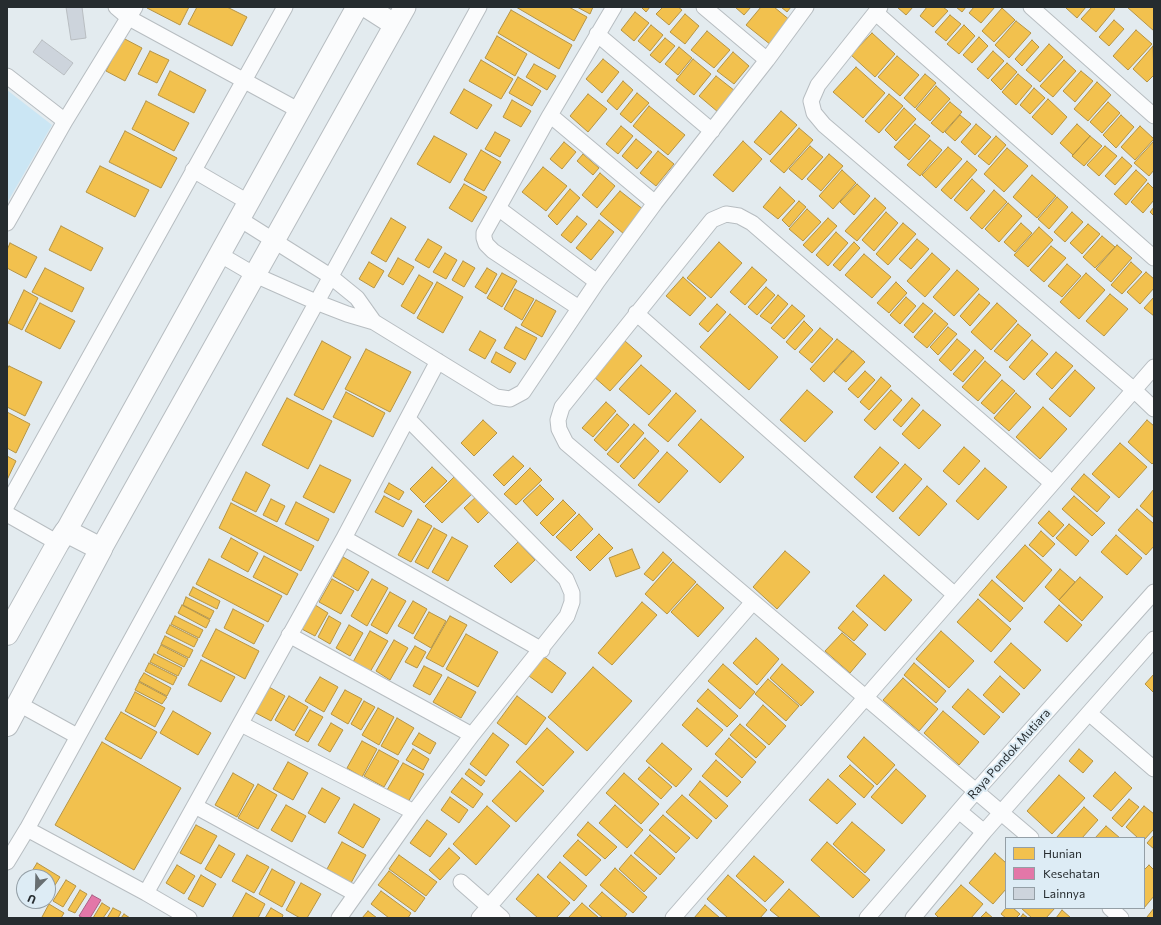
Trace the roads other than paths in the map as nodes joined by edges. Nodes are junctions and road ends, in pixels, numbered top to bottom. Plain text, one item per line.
1 (116, 7) edge
2 (285, 7) edge
3 (357, 7) edge
4 (367, 7) edge
5 (479, 7) edge
6 (614, 7) edge
7 (704, 7) edge
8 (806, 7) edge
9 (1031, 7) edge
10 (878, 10) edge
11 (132, 12) edge
12 (400, 16) edge
13 (597, 34) junction
14 (767, 60) junction
15 (7, 76) edge
16 (243, 81) junction
17 (300, 111) junction
18 (550, 115) junction
19 (1154, 116) edge
20 (65, 121) junction
21 (712, 131) junction
22 (193, 170) junction
23 (655, 203) junction
24 (498, 208) junction
25 (243, 210) junction
26 (7, 223) edge
27 (275, 240) junction
28 (219, 254) junction
29 (1154, 258) edge
30 (255, 275) junction
31 (330, 276) junction
32 (597, 282) junction
33 (316, 302) junction
34 (579, 308) junction
35 (636, 314) junction
36 (374, 322) junction
37 (438, 361) junction
38 (1154, 367) edge
39 (1134, 390) junction
40 (1154, 409) edge
41 (408, 419) junction
42 (1052, 483) junction
43 (7, 505) edge
44 (7, 514) edge
45 (62, 537) junction
46 (344, 538) junction
47 (101, 549) junction
48 (1154, 592) edge
49 (955, 595) junction
50 (753, 602) junction
51 (7, 634) edge
52 (289, 635) junction
53 (1154, 639) edge
54 (542, 650) junction
55 (865, 698) junction
56 (19, 704) junction
57 (1089, 713) junction
58 (241, 724) junction
59 (7, 725) edge
60 (77, 736) junction
61 (472, 736) junction
62 (1154, 769) edge
63 (976, 791) junction
64 (195, 806) junction
65 (959, 811) junction
66 (414, 812) junction
67 (1002, 812) junction
68 (29, 825) junction
69 (984, 832) junction
70 (1030, 837) edge
71 (7, 862) edge
72 (461, 882) dead end
73 (148, 889) junction
74 (356, 894) junction
75 (1111, 909) edge
76 (484, 912) edge
77 (189, 918) edge
78 (339, 918) edge
79 (502, 918) edge
80 (673, 918) edge
81 (868, 918) edge
82 (913, 918) edge
83 (1121, 918) edge

1 - 11 street
2 - 16 street
3 - 17 main road
4 - 12 main road
5 - 31 street
6 - 13 street
7 - 14 street
8 - 14 street
9 - 19 street
10 - 29 street
10 - 39 street
11 - 16 street
11 - 20 street
12 - 27 main road
13 - 18 street
13 - 21 street
14 - 21 street
15 - 20 street
16 - 17 street
16 - 22 street
17 - 25 main road
18 - 23 street
18 - 24 street
20 - 26 street
21 - 23 street
22 - 25 street
22 - 43 street
23 - 32 street
24 - 32 street
24 - 34 street
25 - 27 street
25 - 28 main road
27 - 30 main road
27 - 31 street
28 - 30 street
28 - 45 main road
30 - 33 street
30 - 47 main road
31 - 33 street
31 - 36 street
32 - 34 street
33 - 36 street
33 - 60 street
34 - 37 street
35 - 42 street
35 - 49 street
35 - 50 street
36 - 37 street
37 - 41 street
38 - 39 street
39 - 40 street
39 - 42 street
41 - 46 street
41 - 54 street
42 - 49 street
44 - 45 street
45 - 47 main road
45 - 51 main road
46 - 52 street
46 - 54 street
47 - 56 main road
48 - 63 street, Raya Pondok Mutiara
49 - 55 street
50 - 55 street
50 - 76 street
52 - 58 street
52 - 61 street
53 - 57 street
54 - 61 street
55 - 63 street
55 - 80 street
56 - 59 main road
56 - 60 street
57 - 62 street
57 - 67 street
58 - 64 street
58 - 66 street
60 - 68 street
61 - 66 street
63 - 65 street, Raya Pondok Mutiara
63 - 67 street
64 - 73 street
64 - 74 street
65 - 69 street
65 - 81 street, Raya Pondok Mutiara
66 - 74 street
67 - 69 street
67 - 70 street
68 - 71 street
68 - 73 street
69 - 82 street
72 - 76 street
73 - 77 street
74 - 78 street
75 - 83 street
76 - 79 street

